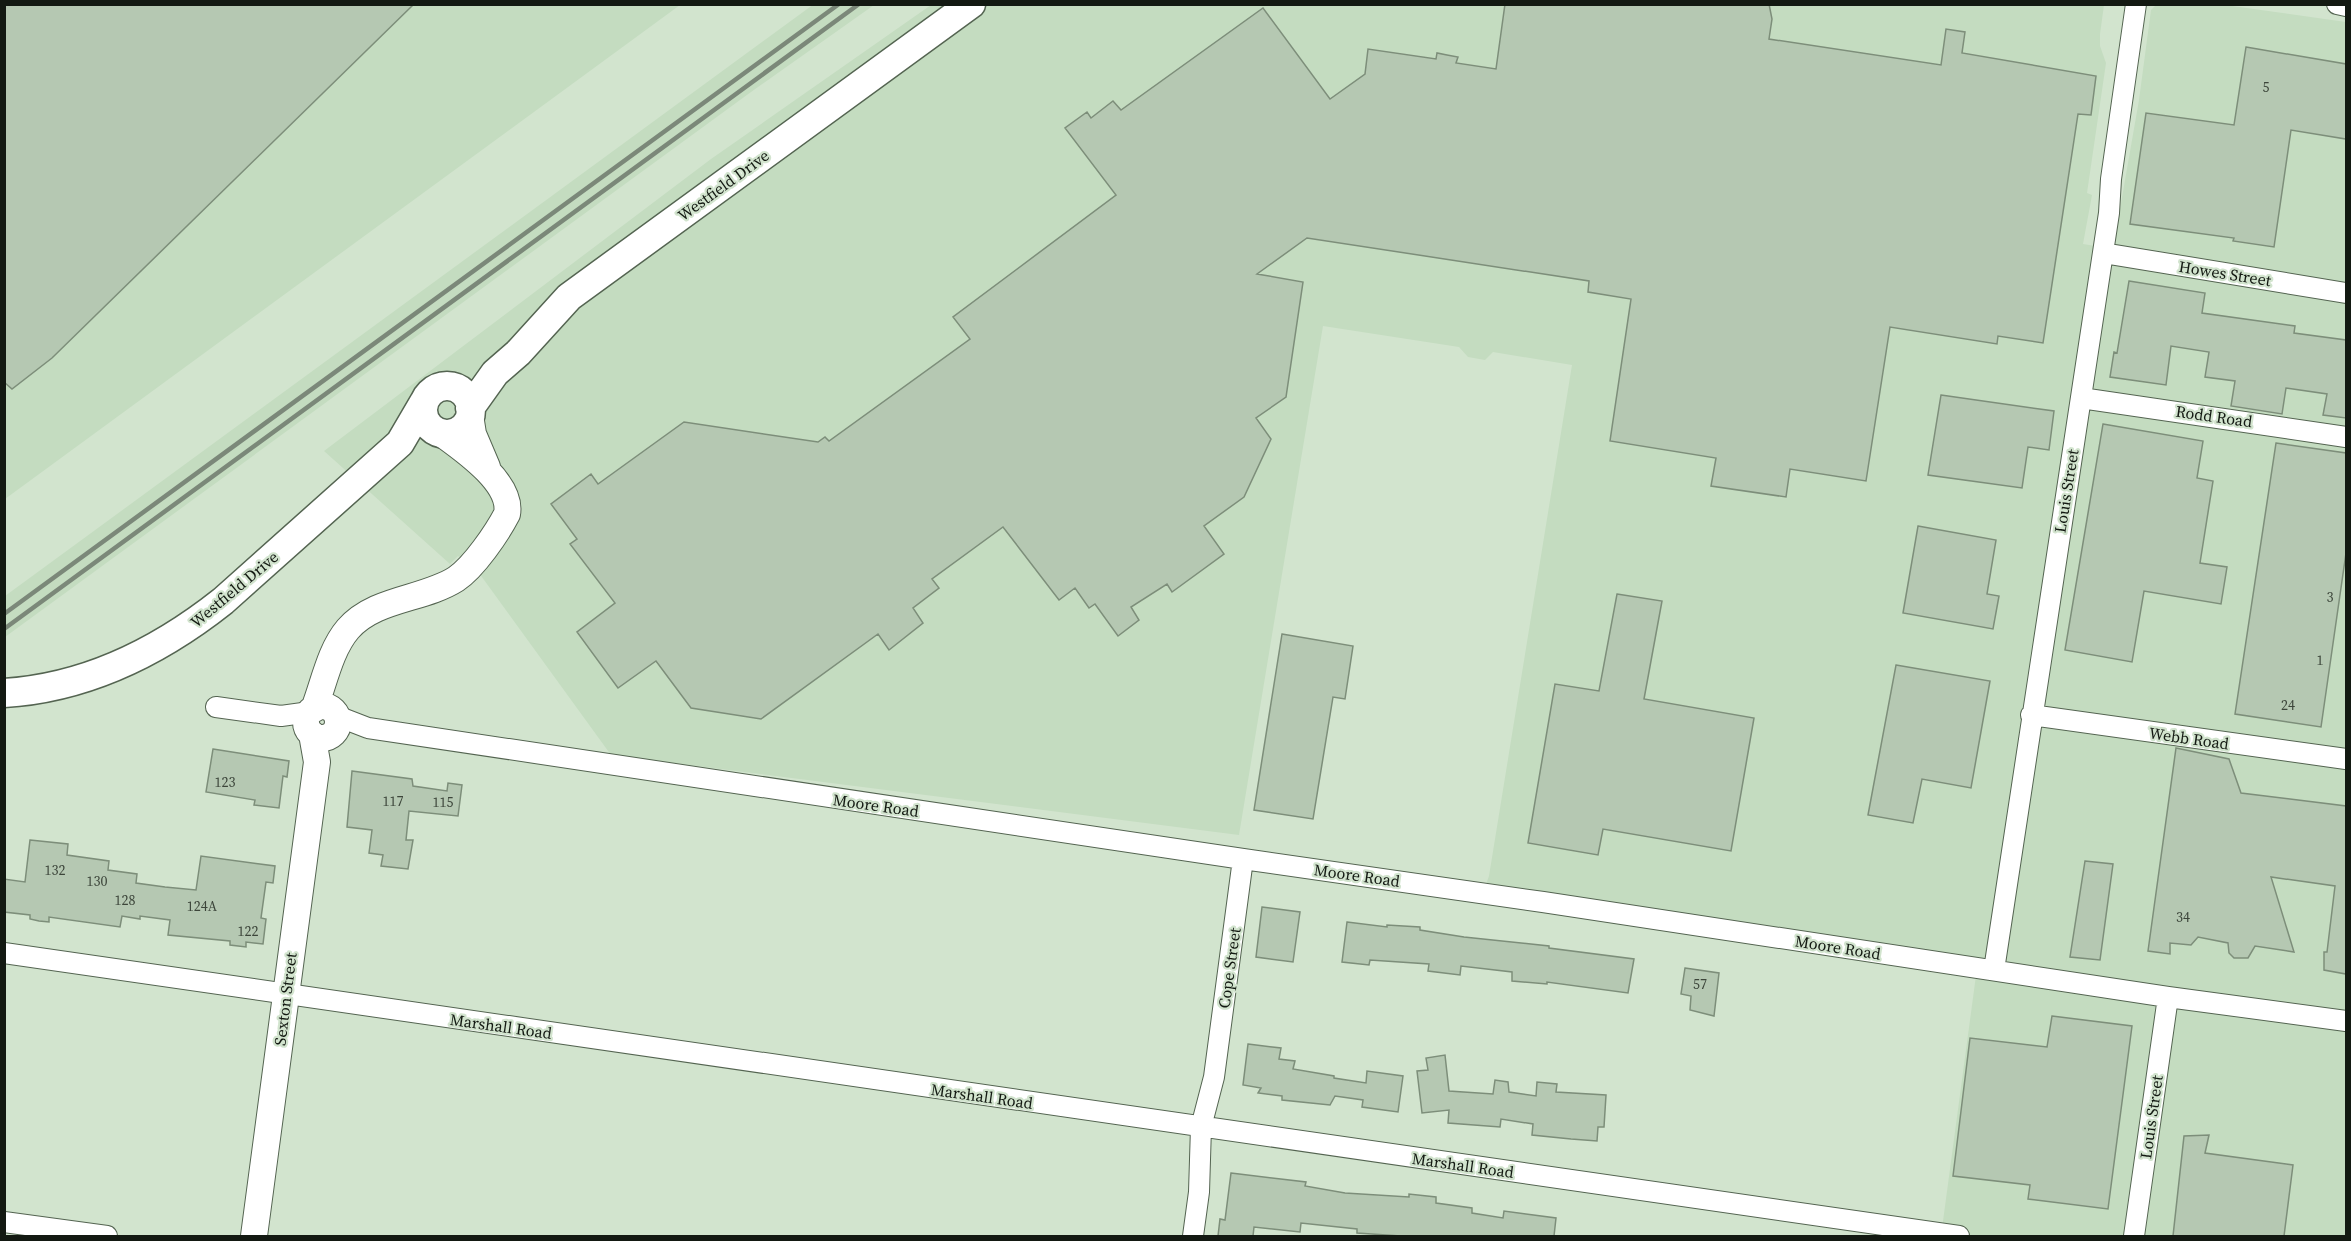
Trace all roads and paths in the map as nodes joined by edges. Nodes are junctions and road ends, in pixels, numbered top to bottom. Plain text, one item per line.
1 (2337, 4) edge
2 (967, 6) edge
3 (2346, 6) edge
4 (2137, 7) edge
5 (2103, 254) junction
6 (2346, 292) edge
7 (495, 374) junction
8 (434, 394) junction
9 (2081, 398) junction
10 (470, 412) junction
11 (440, 433) junction
12 (2346, 437) edge
13 (400, 443) junction
14 (489, 473) junction
15 (4, 693) edge
16 (216, 707) dead end
17 (2031, 715) junction
18 (323, 722) junction
19 (2346, 759) edge
20 (1243, 859) junction
21 (4, 953) edge
22 (1994, 970) junction
23 (286, 994) junction
24 (2168, 997) junction
25 (2346, 1021) edge
26 (1208, 1128) junction
27 (4, 1222) edge
28 (106, 1236) edge
29 (254, 1236) edge
30 (1193, 1236) edge
31 (1959, 1236) edge
32 (2134, 1236) edge

1 - 3 street
2 - 7 main road, Westfield Drive
4 - 5 street, Louis Street
5 - 6 street, Howes Street
5 - 9 street, Louis Street
7 - 8 main road, Westfield Drive
7 - 10 main road, Westfield Drive
8 - 10 main road
8 - 11 main road
8 - 13 main road, Westfield Drive
9 - 12 street, Rodd Road
9 - 17 street, Louis Street
10 - 11 main road
10 - 14 street
11 - 13 main road, Westfield Drive
11 - 14 street
13 - 15 main road, Westfield Drive
14 - 18 street
16 - 18 street, Moore Road
17 - 19 street, Webb Road
17 - 22 street, Louis Street
18 - 20 street, Moore Road
18 - 23 street, Sexton Street
20 - 22 street, Moore Road
20 - 26 street, Cope Street
21 - 23 street, Marshall Road
22 - 24 street, Moore Road
23 - 26 street, Marshall Road
23 - 29 street, Sexton Street
24 - 25 street, Moore Road
24 - 32 street, Louis Street
26 - 30 street, Cope Street
26 - 31 street, Marshall Road
27 - 28 street

